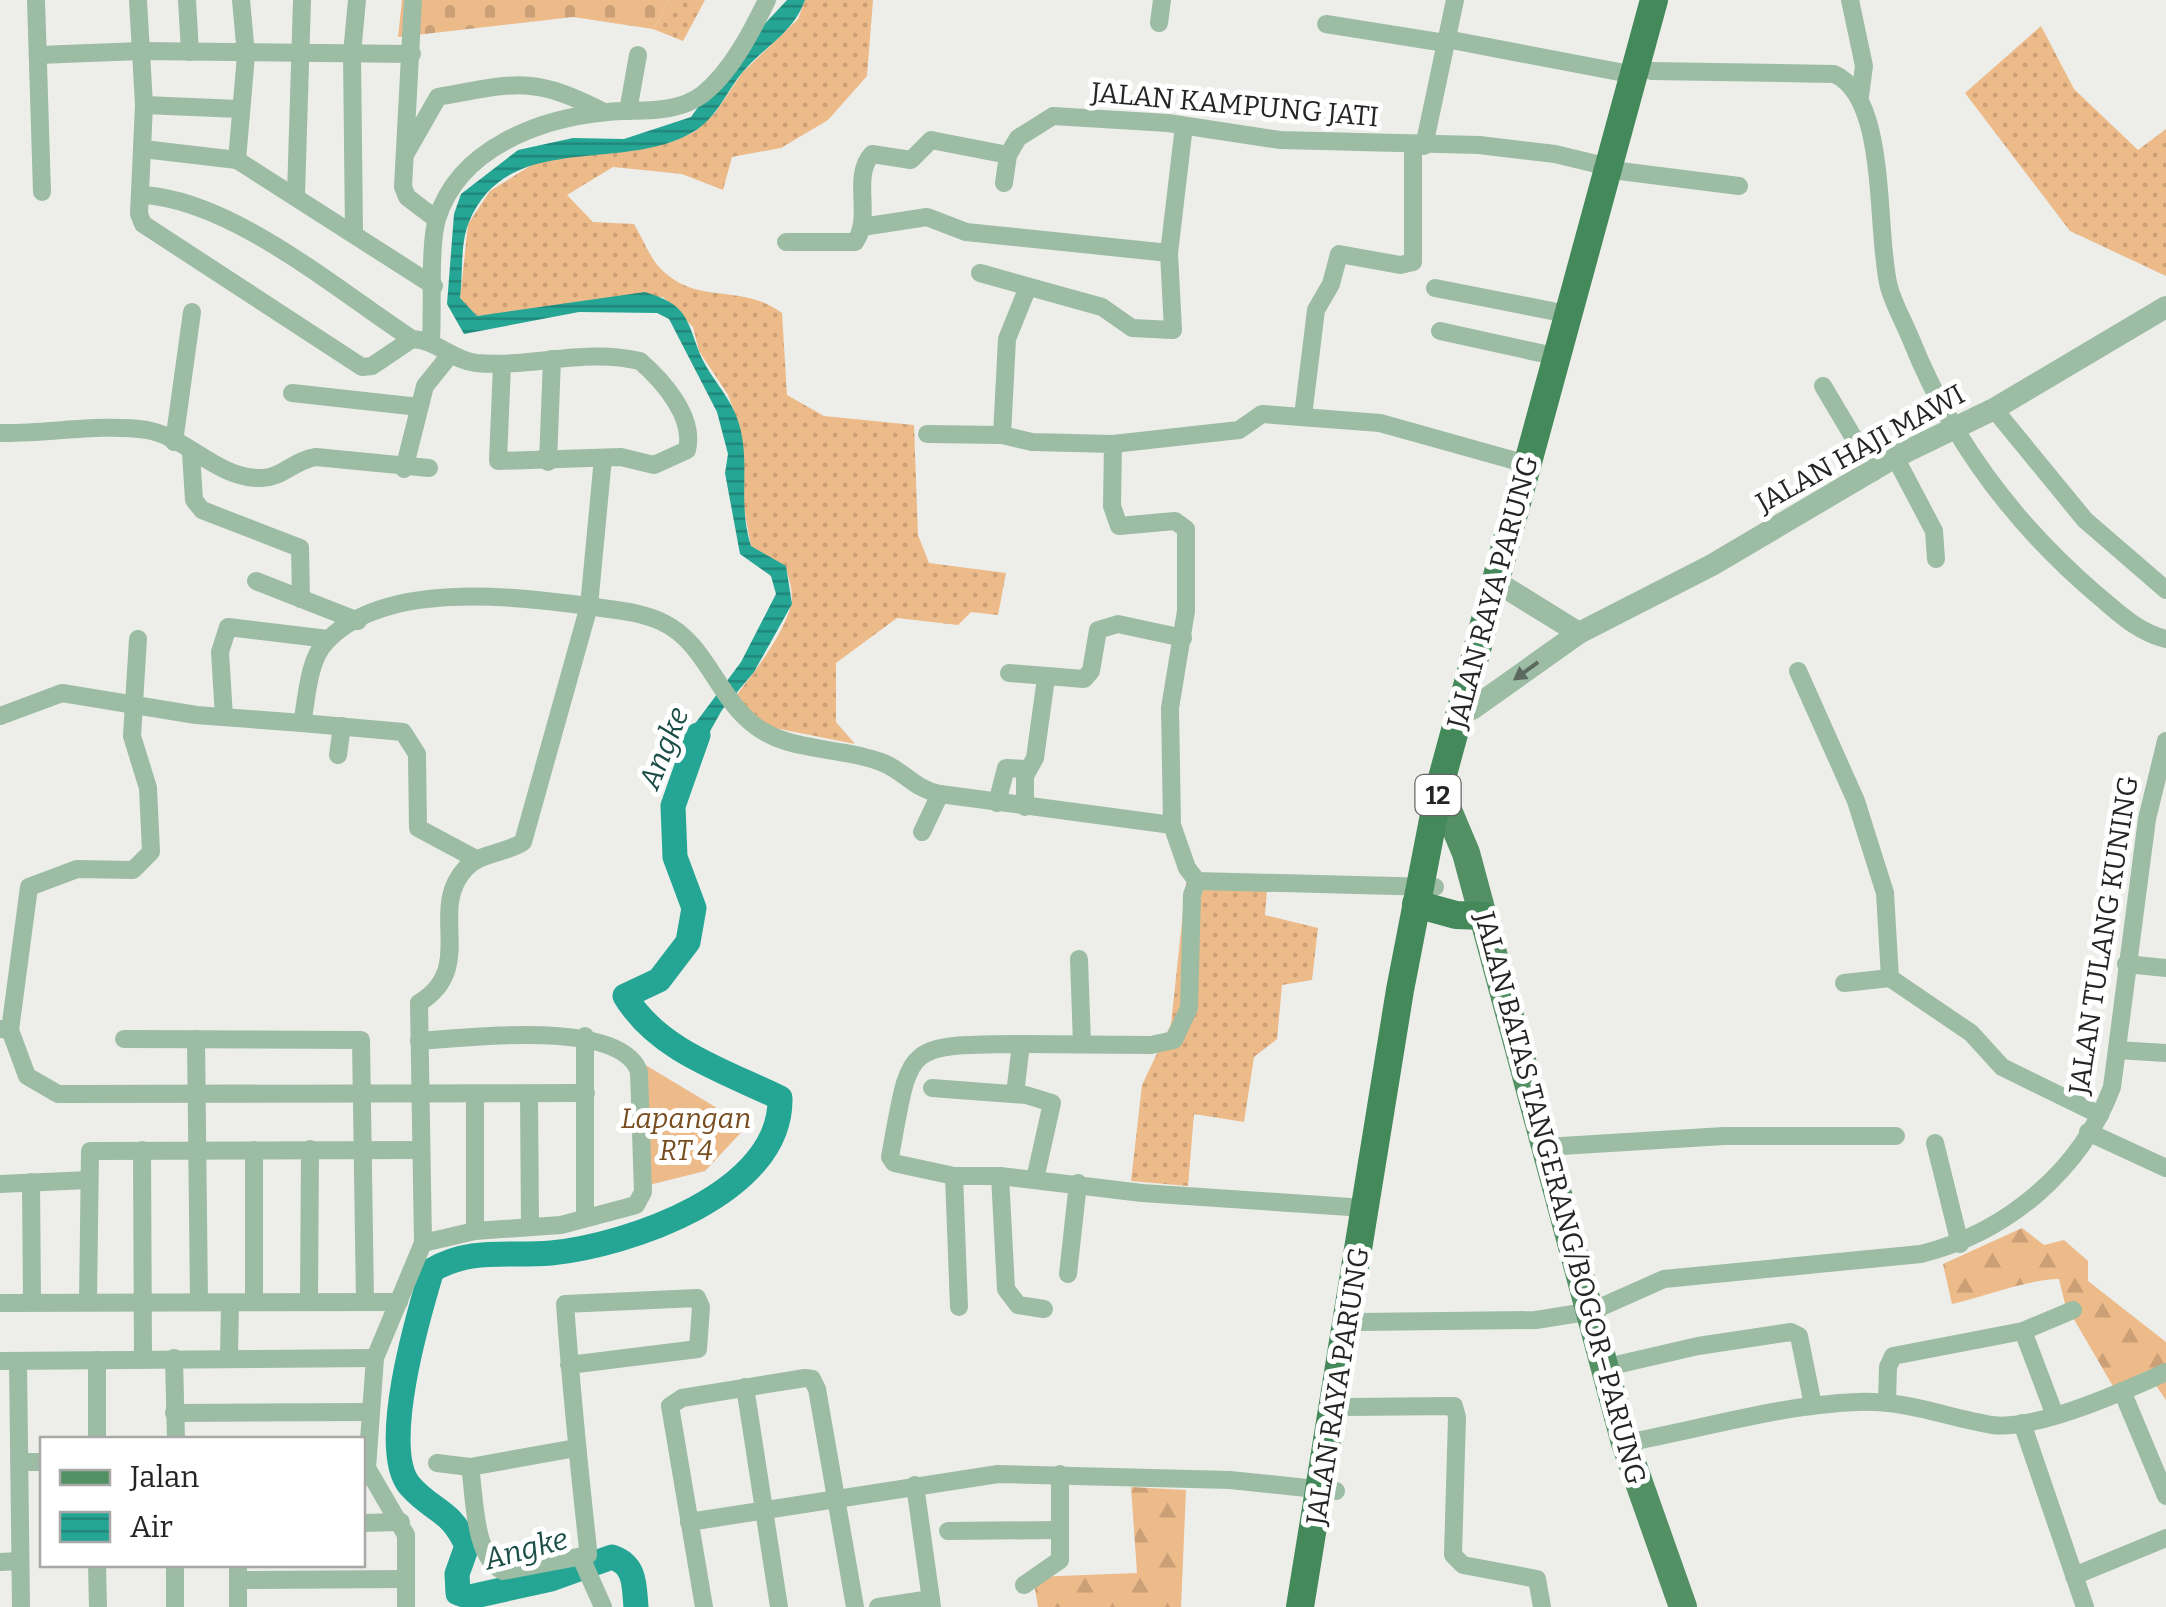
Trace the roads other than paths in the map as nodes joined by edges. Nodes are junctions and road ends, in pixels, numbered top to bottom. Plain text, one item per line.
1 (36, 0) edge
2 (138, 0) edge
3 (187, 0) edge
4 (241, 0) edge
5 (302, 0) edge
6 (357, 0) edge
7 (413, 0) edge
8 (767, 0) edge
9 (1162, 0) edge
10 (1454, 0) edge
11 (1654, 0) edge
12 (1667, 0) edge
13 (1850, 0) edge
14 (1159, 23) dead end
15 (1326, 24) dead end
16 (1445, 40) junction
17 (141, 51) junction
18 (190, 52) junction
19 (246, 54) junction
20 (352, 54) junction
21 (412, 54) junction
22 (38, 55) junction
23 (303, 55) junction
24 (638, 55) dead end
25 (1643, 73) junction
26 (1860, 96) junction
27 (438, 97) junction
28 (410, 99) junction
29 (144, 105) junction
30 (238, 109) junction
31 (628, 111) junction
32 (605, 112) junction
33 (1184, 126) junction
34 (1419, 146) junction
35 (143, 149) junction
36 (406, 152) junction
37 (1008, 154) junction
38 (237, 160) junction
39 (1614, 169) junction
40 (1004, 183) dead end
41 (1739, 186) dead end
42 (42, 192) dead end
43 (144, 195) junction
44 (296, 195) junction
45 (436, 220) junction
46 (862, 226) junction
47 (354, 234) junction
48 (786, 242) dead end
49 (1169, 254) junction
50 (980, 274) dead end
51 (434, 286) junction
52 (1028, 287) junction
53 (1435, 288) dead end
54 (2166, 308) edge
55 (192, 312) dead end
56 (1567, 314) junction
57 (1440, 331) dead end
58 (421, 339) junction
59 (450, 355) junction
60 (1554, 356) junction
61 (552, 359) junction
62 (502, 364) junction
63 (1823, 386) dead end
64 (292, 393) dead end
65 (420, 407) junction
66 (1994, 409) junction
67 (1303, 416) junction
68 (1952, 429) junction
69 (0, 433) edge
70 (927, 434) dead end
71 (1002, 435) junction
72 (174, 442) junction
73 (1113, 444) junction
74 (191, 452) junction
75 (1894, 457) junction
76 (602, 458) junction
77 (548, 462) junction
78 (1527, 464) junction
79 (404, 468) junction
80 (429, 468) dead end
81 (1874, 472) junction
82 (1936, 559) dead end
83 (256, 581) dead end
84 (1501, 584) junction
85 (2166, 590) edge
86 (301, 599) junction
87 (589, 606) junction
88 (358, 621) junction
89 (1579, 633) junction
90 (1183, 638) junction
91 (138, 639) dead end
92 (328, 639) junction
93 (2166, 639) edge
94 (1798, 670) dead end
95 (1009, 673) dead end
96 (1046, 678) junction
97 (130, 703) junction
98 (1472, 710) junction
99 (0, 716) edge
100 (224, 718) junction
101 (302, 723) junction
102 (342, 726) junction
103 (2166, 741) edge
104 (338, 756) dead end
105 (1028, 770) junction
106 (940, 794) junction
107 (1444, 800) junction
108 (996, 803) junction
109 (1025, 807) junction
110 (1172, 825) junction
111 (922, 832) dead end
112 (476, 859) junction
113 (1197, 881) junction
114 (1426, 896) junction
115 (1484, 916) junction
116 (1079, 959) dead end
117 (2126, 964) junction
118 (2166, 968) edge
119 (1890, 978) junction
120 (1844, 983) dead end
121 (5, 1029) edge
122 (585, 1036) junction
123 (196, 1038) junction
124 (124, 1040) dead end
125 (419, 1041) junction
126 (1021, 1044) junction
127 (1082, 1044) junction
128 (2117, 1050) junction
129 (2166, 1052) edge
130 (932, 1088) dead end
131 (364, 1092) junction
132 (419, 1093) junction
133 (586, 1093) junction
134 (475, 1094) junction
135 (529, 1094) junction
136 (1015, 1094) junction
137 (198, 1095) junction
138 (2100, 1115) junction
139 (2088, 1132) junction
140 (1896, 1136) dead end
141 (1935, 1143) dead end
142 (1545, 1147) junction
143 (310, 1148) junction
144 (142, 1150) junction
145 (254, 1150) junction
146 (365, 1150) junction
147 (419, 1150) junction
148 (200, 1151) junction
149 (1378, 1168) junction
150 (2166, 1168) edge
151 (954, 1176) junction
152 (1000, 1176) junction
153 (1035, 1179) junction
154 (88, 1180) junction
155 (31, 1182) junction
156 (1078, 1183) junction
157 (0, 1184) edge
158 (1365, 1208) junction
159 (585, 1218) junction
160 (530, 1226) junction
161 (475, 1231) junction
162 (423, 1243) junction
163 (1960, 1244) junction
164 (1068, 1274) dead end
165 (32, 1302) junction
166 (88, 1302) junction
167 (143, 1302) junction
168 (199, 1302) junction
169 (254, 1302) junction
170 (310, 1302) junction
171 (365, 1302) junction
172 (399, 1302) junction
173 (0, 1303) edge
174 (230, 1303) junction
175 (959, 1307) dead end
176 (1044, 1309) dead end
177 (2073, 1310) dead end
178 (1592, 1311) junction
179 (1360, 1322) junction
180 (2023, 1331) junction
181 (229, 1357) junction
182 (174, 1358) junction
183 (374, 1358) junction
184 (142, 1359) junction
185 (97, 1360) junction
186 (9, 1361) edge
187 (570, 1364) junction
188 (1607, 1367) junction
189 (2166, 1372) edge
190 (745, 1387) junction
191 (2122, 1391) junction
192 (1887, 1402) junction
193 (1813, 1405) junction
194 (1346, 1407) junction
195 (368, 1412) junction
196 (174, 1413) junction
197 (2054, 1414) junction
198 (2022, 1424) junction
199 (96, 1437) edge
200 (176, 1437) edge
201 (1625, 1443) junction
202 (576, 1448) junction
203 (19, 1462) junction
204 (40, 1462) edge
205 (437, 1462) dead end
206 (470, 1467) junction
207 (365, 1468) edge
208 (1060, 1474) junction
209 (916, 1486) junction
210 (1327, 1490) junction
211 (2166, 1496) edge
212 (839, 1498) junction
213 (761, 1512) junction
214 (401, 1522) junction
215 (690, 1522) junction
216 (365, 1523) edge
217 (1057, 1530) junction
218 (948, 1532) dead end
219 (2166, 1538) edge
220 (585, 1558) junction
221 (0, 1562) edge
222 (20, 1562) junction
223 (98, 1567) edge
224 (176, 1567) edge
225 (238, 1572) edge
226 (2074, 1576) junction
227 (405, 1579) junction
228 (1024, 1585) dead end
229 (932, 1603) edge
230 (21, 1607) edge
231 (98, 1607) edge
232 (175, 1607) edge
233 (238, 1607) edge
234 (406, 1607) edge
235 (603, 1607) edge
236 (704, 1607) edge
237 (779, 1607) edge
238 (855, 1607) edge
239 (878, 1607) edge
240 (1300, 1607) edge
241 (1315, 1607) edge
242 (1542, 1607) edge
243 (1683, 1607) edge
244 (2086, 1607) edge

1 - 22 street
2 - 17 street
3 - 18 street
4 - 19 street
5 - 23 street
6 - 20 street
7 - 21 street
8 - 31 street
9 - 14 street
10 - 16 street
11 - 25 highway, JALAN RAYA PARUNG / 12
12 - 25 highway, JALAN RAYA PARUNG / 12
13 - 26 street
15 - 16 street
16 - 25 street
16 - 34 street
17 - 18 street
17 - 22 street
17 - 29 street
18 - 19 street
19 - 23 street
19 - 30 street
20 - 21 street
20 - 23 street
20 - 47 street
21 - 28 street
22 - 42 street
23 - 44 street
24 - 31 street
25 - 26 street
25 - 39 highway, JALAN RAYA PARUNG / 12
26 - 68 street
27 - 28 street
27 - 32 street
27 - 36 street
28 - 36 street
29 - 30 street
29 - 35 street
30 - 38 street
31 - 32 street
32 - 45 street
33 - 34 street, JALAN KAMPUNG JATI
33 - 37 street, JALAN KAMPUNG JATI
33 - 49 street
34 - 39 street, JALAN KAMPUNG JATI
34 - 67 street
35 - 38 street
35 - 43 street
36 - 45 street
37 - 40 street
37 - 46 street
38 - 44 street
39 - 41 street, JALAN KAMPUNG JATI
39 - 56 highway, JALAN RAYA PARUNG / 12
39 - 84 highway, JALAN RAYA PARUNG / 12
43 - 58 street
43 - 58 street
44 - 47 street
45 - 51 street
46 - 48 street
46 - 49 street
47 - 51 street
49 - 52 street
50 - 52 street
51 - 58 street
52 - 71 street
53 - 56 street
54 - 66 street, JALAN HAJI MAWI
55 - 72 street
56 - 60 highway, JALAN RAYA PARUNG / 12
57 - 60 street
58 - 59 street
59 - 62 street
59 - 65 street
60 - 78 highway, JALAN RAYA PARUNG / 12
61 - 62 street
61 - 76 street
61 - 77 street
62 - 77 street
63 - 81 street
64 - 65 street
65 - 79 street
66 - 68 street, JALAN HAJI MAWI
66 - 85 street
67 - 73 street
67 - 78 street
68 - 75 street, JALAN HAJI MAWI
68 - 93 street
69 - 72 street
70 - 71 street
71 - 73 street
72 - 74 street
73 - 90 street
74 - 79 street
74 - 86 street
75 - 81 street, JALAN HAJI MAWI
75 - 82 street
76 - 77 street
76 - 87 street
78 - 84 highway, JALAN RAYA PARUNG / 12
79 - 80 street
81 - 89 street, JALAN HAJI MAWI
83 - 86 street
84 - 89 street
84 - 98 highway, JALAN RAYA PARUNG / 12
84 - 107 highway, JALAN RAYA PARUNG / 12
86 - 88 street
87 - 88 street
87 - 106 street
87 - 112 street
88 - 92 street
89 -> 98 street, JALAN HAJI MAWI
90 - 96 street
90 - 110 street
91 - 97 street
92 - 100 street
92 - 101 street
94 - 119 street
95 - 96 street
96 - 105 street
97 - 99 street
97 - 100 street
97 - 121 street
98 - 107 highway, JALAN RAYA PARUNG / 12
100 - 101 street
101 - 102 street
102 - 104 street
102 - 112 street
103 - 117 street, JALAN TULANG KUNING
105 - 108 street
105 - 109 street
106 - 108 street
106 - 111 street
107 - 114 highway, JALAN RAYA PARUNG / 12
107 - 115 main road, JALAN BATAS TANGERANG/BOGOR–PARUNG
108 - 109 street
109 - 110 street
110 - 113 street
112 - 125 street
113 - 114 street
113 - 127 street
114 - 115 highway
114 - 149 highway, JALAN RAYA PARUNG / 12
115 - 142 main road, JALAN BATAS TANGERANG/BOGOR–PARUNG
116 - 127 street
117 - 118 street
117 - 128 street, JALAN TULANG KUNING
119 - 120 street
119 - 138 street
121 - 137 street
122 - 125 street
122 - 133 street
122 - 159 street
123 - 124 street
123 - 131 street
123 - 137 street
125 - 132 street
126 - 127 street
126 - 136 street
126 - 151 street
128 - 129 street
128 - 138 street, JALAN TULANG KUNING
130 - 136 street
131 - 132 street
131 - 137 street
131 - 146 street
132 - 134 street
132 - 147 street
133 - 135 street
133 - 159 street
134 - 135 street
134 - 161 street
135 - 160 street
136 - 153 street
137 - 148 street
138 - 139 street, JALAN TULANG KUNING
139 - 150 street
139 - 163 street, JALAN TULANG KUNING
140 - 142 street
141 - 163 street
142 - 178 main road, JALAN BATAS TANGERANG/BOGOR–PARUNG
143 - 145 street
143 - 146 street
143 - 170 street
144 - 148 street
144 - 154 street
144 - 167 street
145 - 148 street
145 - 169 street
146 - 147 street
146 - 171 street
147 - 162 street
148 - 168 street
149 - 158 highway, JALAN RAYA PARUNG / 12
149 - 179 highway, JALAN RAYA PARUNG / 12
151 - 152 street
151 - 175 street
152 - 153 street
152 - 176 street
153 - 156 street
154 - 155 street
154 - 166 street
155 - 157 street
155 - 165 street
156 - 158 street
156 - 164 street
158 - 210 highway, JALAN RAYA PARUNG / 12
159 - 160 street
160 - 161 street
161 - 162 street
162 - 172 street
163 - 178 street, JALAN TULANG KUNING
165 - 166 street
165 - 173 street
166 - 167 street
167 - 168 street
167 - 184 street
168 - 174 street
169 - 170 street
169 - 174 street
170 - 171 street
171 - 172 street
172 - 183 street
174 - 181 street
177 - 180 street
178 - 179 street, JALAN TULANG KUNING
178 - 188 main road, JALAN BATAS TANGERANG/BOGOR–PARUNG
179 - 194 highway, JALAN RAYA PARUNG / 12
180 - 192 street
180 - 197 street
181 - 182 street
181 - 183 street
182 - 184 street
182 - 196 street
183 - 195 street
184 - 185 street
185 - 186 street
185 - 199 street
186 - 203 street
187 - 187 street
187 - 202 street
188 - 193 street
188 - 201 main road, JALAN BATAS TANGERANG/BOGOR–PARUNG
189 - 191 street
190 - 212 street
190 - 213 street
190 - 215 street
191 - 197 street
191 - 211 street
192 - 193 street
192 - 198 street
193 - 201 street
194 - 210 highway, JALAN RAYA PARUNG / 12
194 - 242 street
195 - 196 street
195 - 207 street
196 - 200 street
197 - 198 street
198 - 226 street
201 - 243 main road, JALAN BATAS TANGERANG/BOGOR–PARUNG
202 - 206 street
202 - 220 street
203 - 204 street
203 - 222 street
205 - 206 street
206 - 220 street
207 - 214 street
208 - 209 street
208 - 210 street
208 - 217 street
209 - 212 street
209 - 229 street
210 - 240 highway, JALAN RAYA PARUNG / 12
210 - 241 highway, JALAN RAYA PARUNG / 12
212 - 213 street
212 - 238 street
213 - 215 street
213 - 237 street
214 - 216 street
214 - 227 street
215 - 236 street
217 - 218 street
217 - 228 street
219 - 226 street
220 - 235 street
221 - 222 street
222 - 230 street
223 - 231 street
224 - 232 street
225 - 227 street
225 - 233 street
226 - 244 street
227 - 234 street
229 - 239 street

